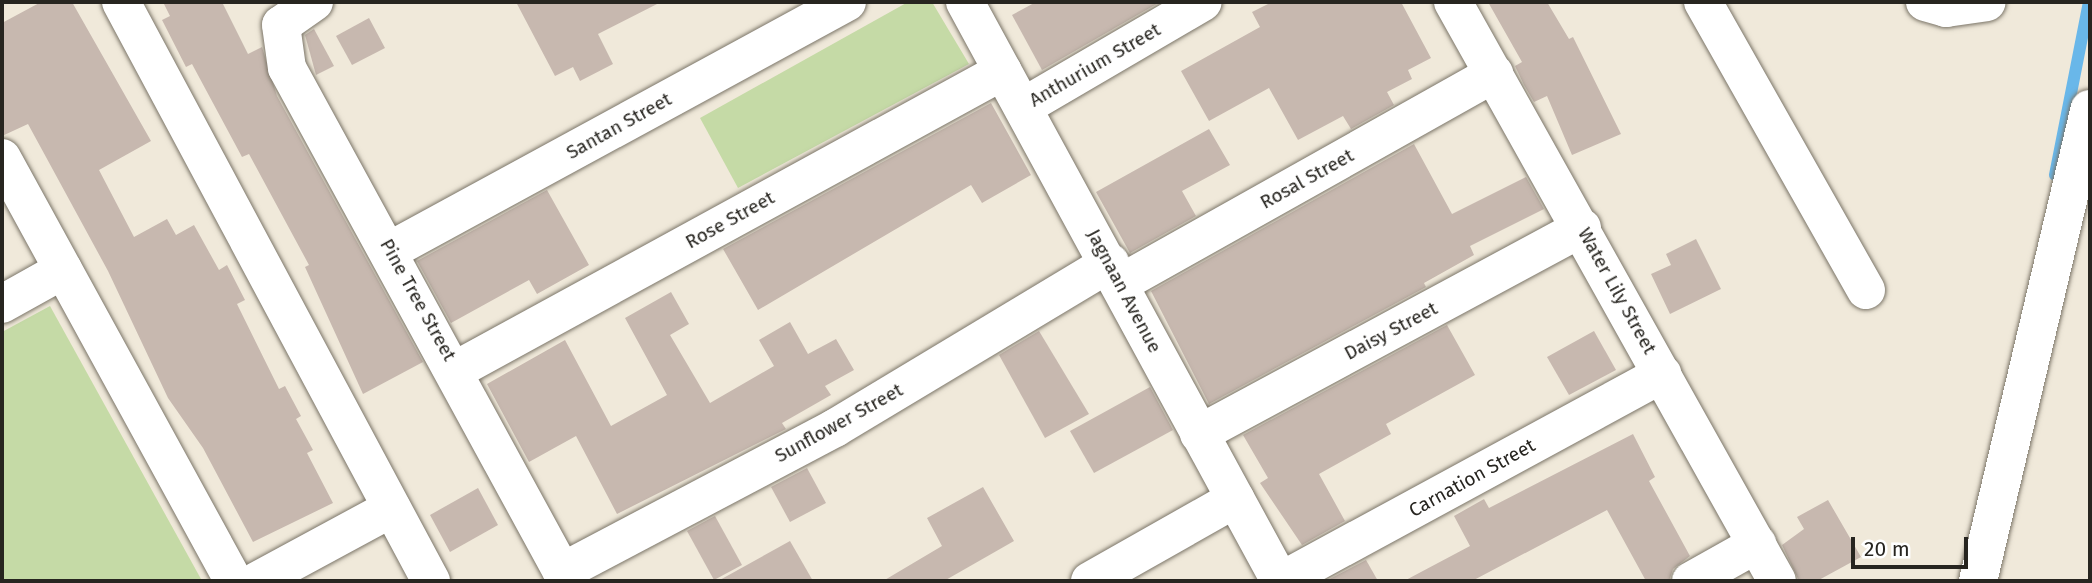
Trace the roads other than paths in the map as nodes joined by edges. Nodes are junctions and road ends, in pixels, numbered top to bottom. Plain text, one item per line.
1 (121, 2) edge
2 (847, 2) edge
3 (965, 2) edge
4 (1203, 2) edge
5 (1453, 2) edge
6 (1703, 2) edge
7 (1925, 2) edge
8 (1987, 2) edge
9 (299, 10) edge
10 (1003, 71) junction
11 (1494, 74) junction
12 (1023, 107) junction
13 (2090, 109) edge
14 (2, 158) edge
15 (1582, 228) junction
16 (391, 250) junction
17 (63, 270) junction
18 (1115, 273) junction
19 (1866, 290) dead end
20 (2, 304) edge
21 (456, 370) junction
22 (1662, 374) junction
23 (1199, 434) junction
24 (1235, 499) junction
25 (392, 508) junction
26 (1757, 544) junction
27 (564, 577) edge
28 (234, 581) edge
29 (257, 581) edge
30 (431, 581) edge
31 (1090, 581) edge
32 (1281, 581) edge
33 (1692, 581) edge
34 (1777, 581) edge
35 (1978, 581) edge

1 - 25 street
2 - 16 street, Santan Street
3 - 10 street, Jagnaan Avenue
4 - 12 street, Anthurium Street
5 - 11 street, Water Lily Street
6 - 19 street
7 - 8 street
9 - 16 street, Pine Tree Street
10 - 12 street, Jagnaan Avenue
10 - 21 street, Rose Street
11 - 15 street, Water Lily Street
11 - 18 street, Rosal Street
12 - 18 street, Jagnaan Avenue
13 - 35 street
14 - 17 street
15 - 22 street, Water Lily Street
15 - 23 street, Daisy Street
16 - 21 street, Pine Tree Street
17 - 20 street
17 - 28 street
18 - 23 street, Jagnaan Avenue
18 - 27 street, Sunflower Street
21 - 27 street, Pine Tree Street
22 - 26 street, Water Lily Street
22 - 32 street, Carnation Street
23 - 24 street, Jagnaan Avenue
24 - 31 street
24 - 32 street, Jagnaan Avenue
25 - 29 street
25 - 30 street
26 - 33 street
26 - 34 street, Water Lily Street

